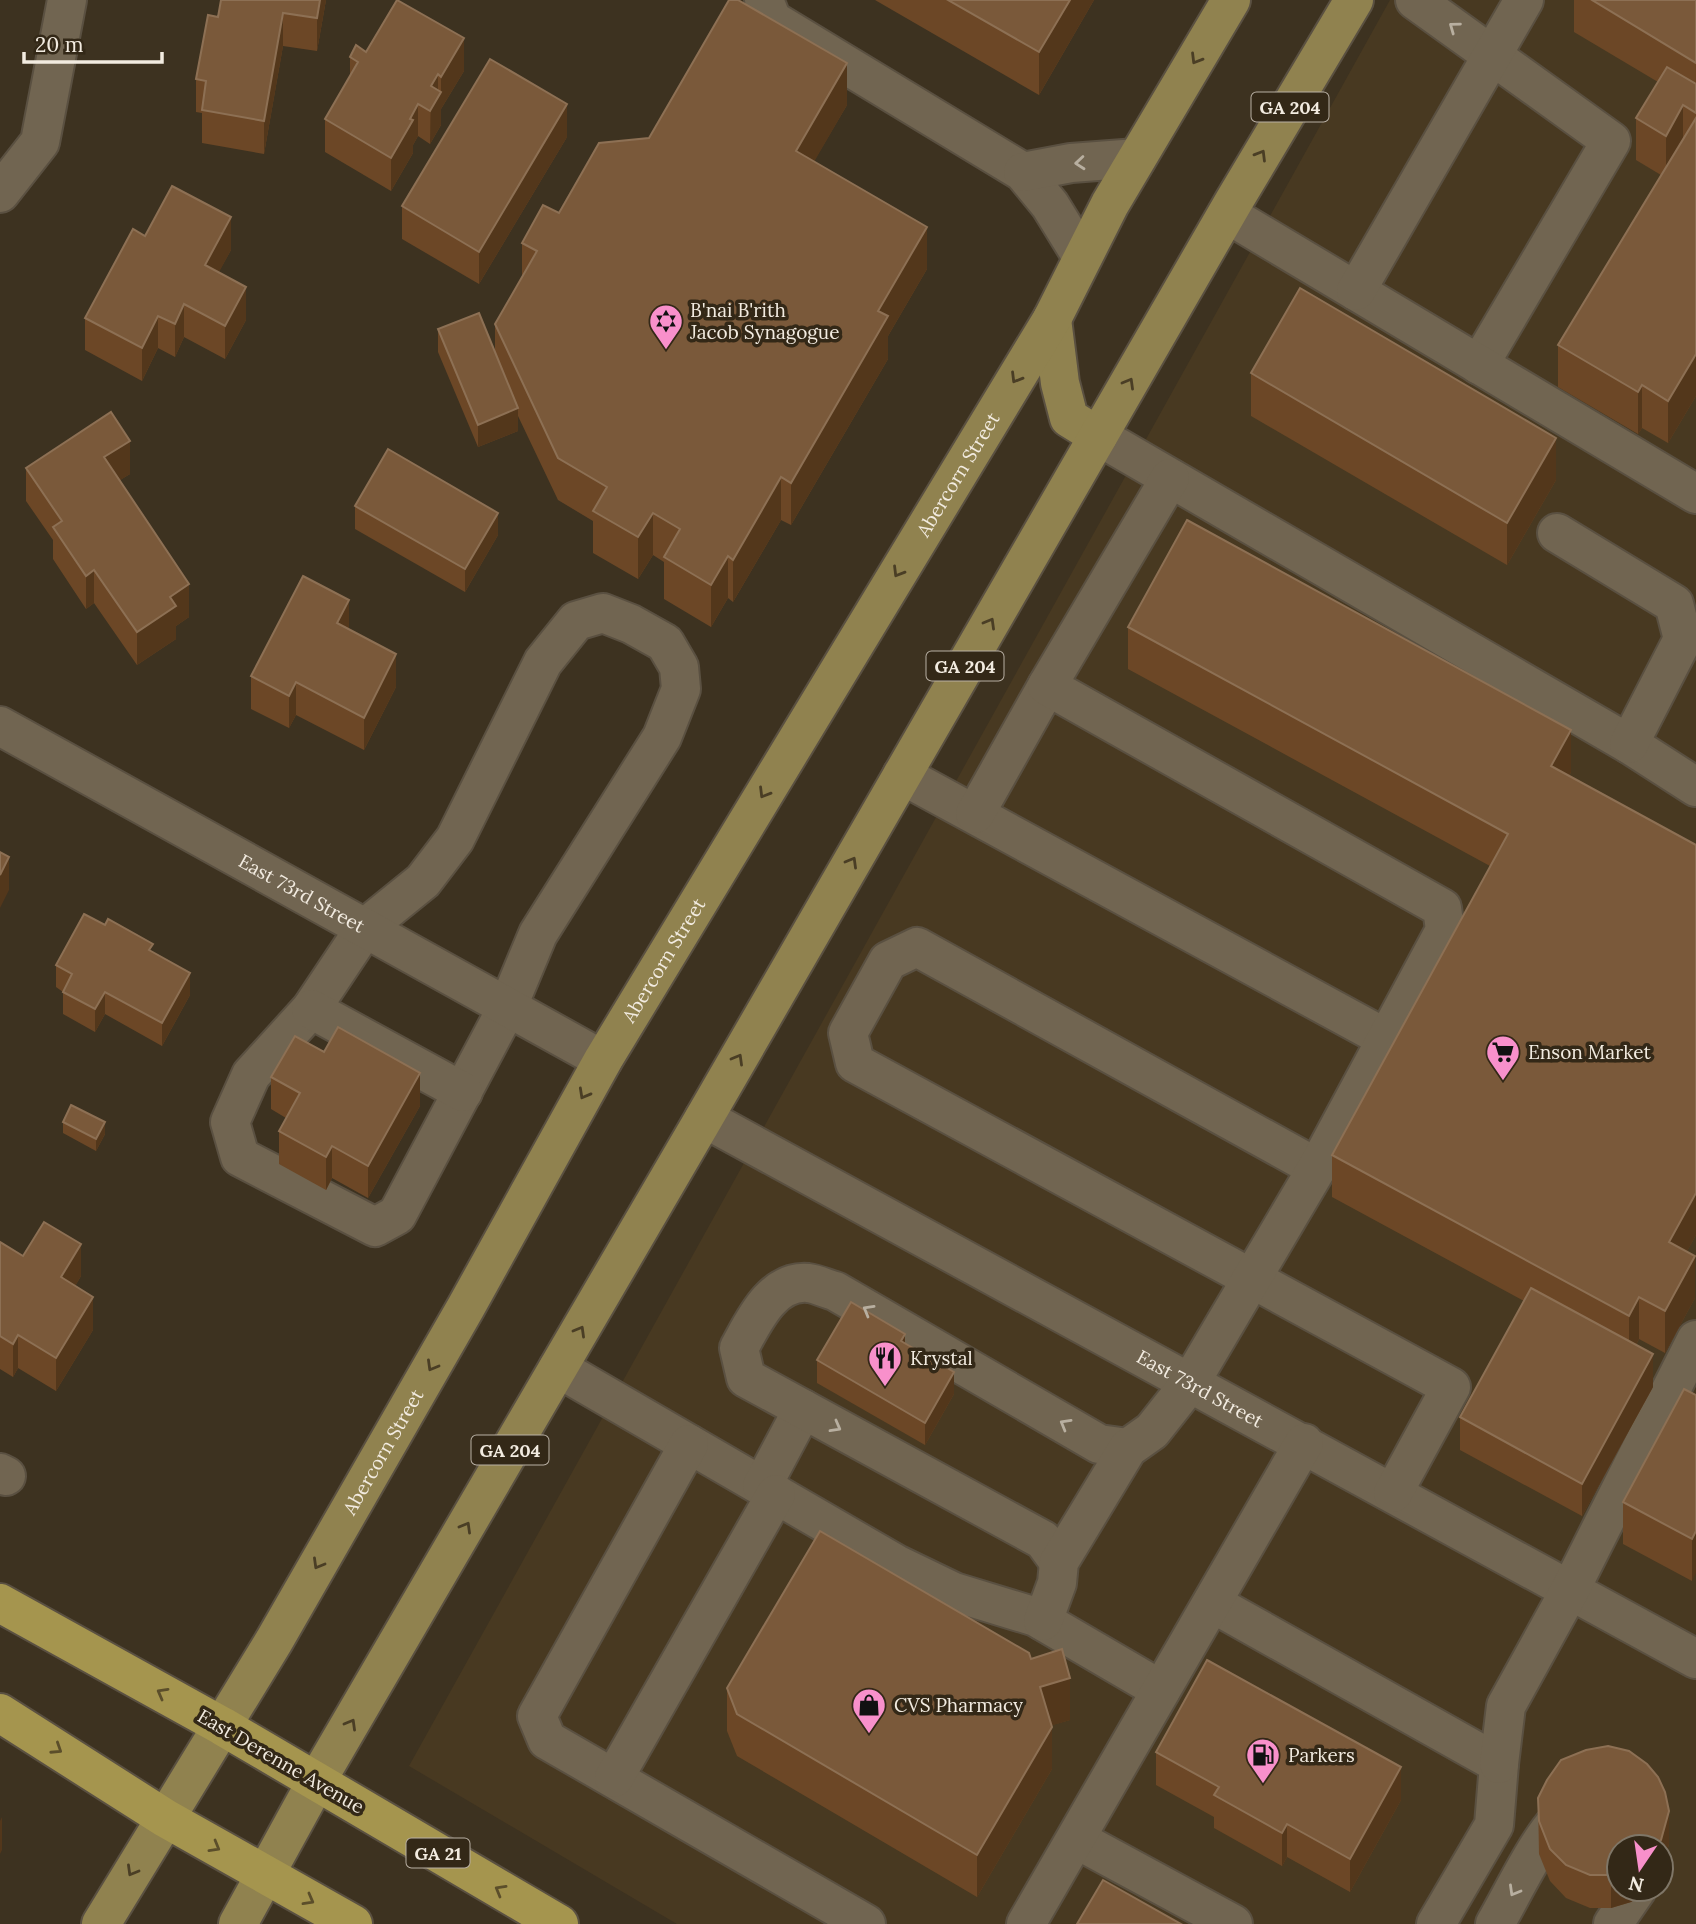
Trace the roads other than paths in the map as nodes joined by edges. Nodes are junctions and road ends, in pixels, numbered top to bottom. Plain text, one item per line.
1 (66, 0) edge
2 (764, 0) edge
3 (1231, 0) edge
4 (1354, 0) edge
5 (1415, 0) edge
6 (1524, 0) edge
7 (1492, 55) junction
8 (1137, 158) junction
9 (1023, 172) junction
10 (0, 194) edge
11 (1227, 214) junction
12 (1082, 257) junction
13 (1356, 291) junction
14 (1052, 319) junction
15 (1479, 365) junction
16 (1098, 436) junction
17 (1170, 478) junction
18 (1696, 494) edge
19 (1557, 533) dead end
20 (1046, 686) junction
21 (0, 726) edge
22 (1629, 744) junction
23 (902, 775) junction
24 (1696, 787) edge
25 (975, 814) junction
26 (365, 928) junction
27 (508, 1006) junction
28 (311, 1009) junction
29 (1387, 1039) junction
30 (603, 1060) junction
31 (463, 1091) junction
32 (704, 1118) junction
33 (1317, 1168) junction
34 (1253, 1280) junction
35 (1696, 1340) edge
36 (558, 1368) junction
37 (1190, 1383) junction
38 (803, 1409) junction
39 (1304, 1443) junction
40 (689, 1444) junction
41 (1128, 1448) junction
42 (769, 1490) junction
43 (1393, 1493) junction
44 (1059, 1562) junction
45 (1570, 1590) junction
46 (0, 1603) edge
47 (1212, 1603) junction
48 (1043, 1621) junction
49 (1696, 1658) edge
50 (1161, 1690) junction
51 (0, 1713) edge
52 (222, 1726) junction
53 (1499, 1764) junction
54 (614, 1778) junction
55 (316, 1782) junction
56 (1604, 1798) edge
57 (164, 1818) junction
58 (1494, 1825) junction
59 (1076, 1839) junction
60 (1533, 1858) junction
61 (265, 1876) junction
62 (1146, 1877) junction
63 (1627, 1903) edge
64 (1126, 1912) edge
65 (1192, 1915) edge
66 (101, 1924) edge
67 (239, 1924) edge
68 (353, 1924) edge
69 (559, 1924) edge
70 (866, 1924) edge
71 (1026, 1924) edge
72 (1233, 1924) edge
73 (1436, 1924) edge
74 (1495, 1924) edge
75 (1613, 1924) edge

1 - 10 street
2 - 9 street
3 -> 8 main road, Abercorn Street
11 -> 4 main road, GA 204
7 -> 5 street
6 - 7 street
7 - 13 street
7 - 15 street
8 -> 9 street
8 - 12 main road, Abercorn Street
9 - 12 street
11 - 13 street
16 -> 11 main road, GA 204
12 - 14 main road, Abercorn Street
13 - 15 street
14 - 16 main road
14 -> 30 main road, Abercorn Street
15 - 18 street
16 - 17 street
23 -> 16 main road, GA 204
17 - 20 street
17 - 22 street
19 - 22 street
20 - 25 street
20 - 29 street
21 - 26 street, East 73rd Street
22 - 24 street
23 - 25 street
32 -> 23 main road, GA 204
25 - 29 street
26 - 27 street, East 73rd Street
26 - 27 street
26 - 28 street
27 - 30 street, East 73rd Street
27 - 31 street
28 - 31 street
28 - 31 street
29 - 33 street
30 -> 52 main road, Abercorn Street
36 -> 32 main road, GA 204
32 - 37 street, East 73rd Street
33 - 34 street
33 - 34 street
34 - 37 street
34 - 43 street
35 - 45 street
36 - 40 street
55 -> 36 main road, GA 204
37 - 39 street, East 73rd Street
37 - 41 street
41 -> 38 street
38 - 42 street
38 -> 44 street
39 - 43 street, East 73rd Street
39 - 47 street
40 - 42 street
40 - 54 street
41 - 44 street
42 - 48 street
42 - 54 street
43 - 45 street, East 73rd Street
44 - 48 street
45 - 49 street, East 73rd Street
45 - 53 street
52 -> 46 highway, East Derenne Avenue
47 - 50 street
47 - 53 street
48 - 50 street
50 - 59 street
51 -> 57 highway
52 - 55 highway, East Derenne Avenue / GA 21
52 - 57 main road, Abercorn Street
53 - 58 street
54 - 70 street
55 - 61 main road, GA 204
69 -> 55 highway, East Derenne Avenue / GA 21
56 - 60 street
57 -> 61 highway
57 -> 66 main road, Abercorn Street
58 - 60 street
58 - 73 street
59 - 62 street
59 - 71 street
60 -> 74 street
61 - 67 main road
61 -> 68 highway
62 - 64 street
62 - 65 street
63 - 75 street
65 - 72 street

